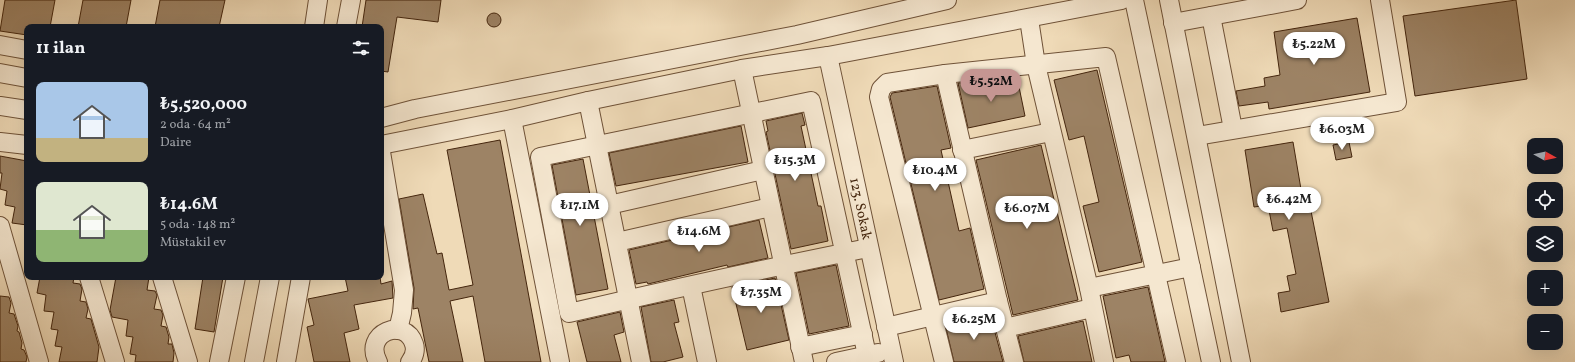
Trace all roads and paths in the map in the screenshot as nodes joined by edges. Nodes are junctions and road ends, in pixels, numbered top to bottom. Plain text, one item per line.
1 (318, 0) edge
2 (351, 0) edge
3 (947, 0) edge
4 (1122, 0) edge
5 (1134, 0) edge
6 (1169, 0) edge
7 (1297, 0) edge
8 (1380, 0) edge
9 (1211, 16) junction
10 (1029, 19) junction
11 (1173, 23) junction
12 (314, 24) edge
13 (347, 24) edge
14 (0, 45) edge
15 (24, 49) edge
16 (828, 56) junction
17 (1036, 65) junction
18 (742, 69) junction
19 (0, 73) edge
20 (945, 74) junction
21 (24, 77) edge
22 (588, 101) junction
23 (0, 106) edge
24 (24, 110) edge
25 (751, 112) junction
26 (384, 117) edge
27 (512, 119) junction
28 (1233, 129) junction
29 (1050, 132) junction
30 (1197, 136) junction
31 (0, 142) edge
32 (384, 144) edge
33 (24, 145) edge
34 (597, 145) junction
35 (962, 150) junction
36 (384, 170) edge
37 (763, 170) junction
38 (609, 205) junction
39 (771, 208) junction
40 (0, 226) edge
41 (617, 242) junction
42 (868, 248) junction
43 (846, 252) junction
44 (783, 265) junction
45 (1191, 266) junction
46 (1156, 274) junction
47 (90, 280) edge
48 (163, 280) edge
49 (235, 280) edge
50 (269, 280) edge
51 (300, 280) edge
52 (691, 286) junction
53 (1089, 288) junction
54 (629, 300) junction
55 (998, 300) junction
56 (1092, 308) junction
57 (934, 316) junction
58 (886, 327) junction
59 (1005, 328) junction
60 (398, 330) junction
61 (863, 334) junction
62 (802, 355) edge
63 (867, 355) junction
64 (892, 356) edge
65 (39, 362) edge
66 (115, 362) edge
67 (188, 362) edge
68 (219, 362) edge
69 (254, 362) edge
70 (286, 362) edge
71 (378, 362) edge
72 (410, 362) edge
73 (560, 362) edge
74 (641, 362) edge
75 (708, 362) edge
76 (836, 362) edge
77 (944, 362) edge
78 (1014, 362) edge
79 (1104, 362) edge
80 (1176, 362) edge
81 (1210, 362) edge
82 (1241, 362) edge

1 - 12 street
2 - 13 street
3 - 26 street
4 - 10 street
5 - 45 street
6 - 11 street
7 - 9 street
8 - 28 street
9 - 11 street
9 - 28 street
10 - 16 street
10 - 17 street
11 - 30 street
14 - 15 street
16 - 18 street
16 - 42 street, 123. Sokak
17 - 20 street
17 - 29 street
17 - 46 street
18 - 22 street
18 - 25 street
19 - 21 street
20 - 35 street
20 - 57 street
22 - 27 street
22 - 34 street
23 - 24 street
25 - 34 street
25 - 37 street
25 - 43 street
27 - 32 street
27 - 73 street
28 - 30 street
29 - 35 street
29 - 53 street
30 - 82 street
31 - 33 street
34 - 38 street
34 - 54 street
35 - 55 street
36 - 60 street
37 - 38 street
37 - 39 street
38 - 41 street
39 - 41 street
39 - 44 street
40 - 65 street
41 - 54 street
42 - 43 street
42 - 58 street, 123. Sokak
43 - 44 street
43 - 61 street
44 - 52 street
44 - 62 street
45 - 46 street
45 - 81 street
46 - 53 street
46 - 80 street
47 - 66 street
48 - 67 street
49 - 68 street
50 - 69 street
51 - 70 street
52 - 54 street
52 - 75 street
53 - 56 street
54 - 74 street
55 - 57 street
55 - 59 street
56 - 59 street
56 - 79 street
57 - 58 street
57 - 77 street
58 - 64 street, 123. Sokak
59 - 78 street
60 - 71 street
60 - 72 street
61 - 62 street
61 - 63 street
63 - 64 street
63 - 76 street

